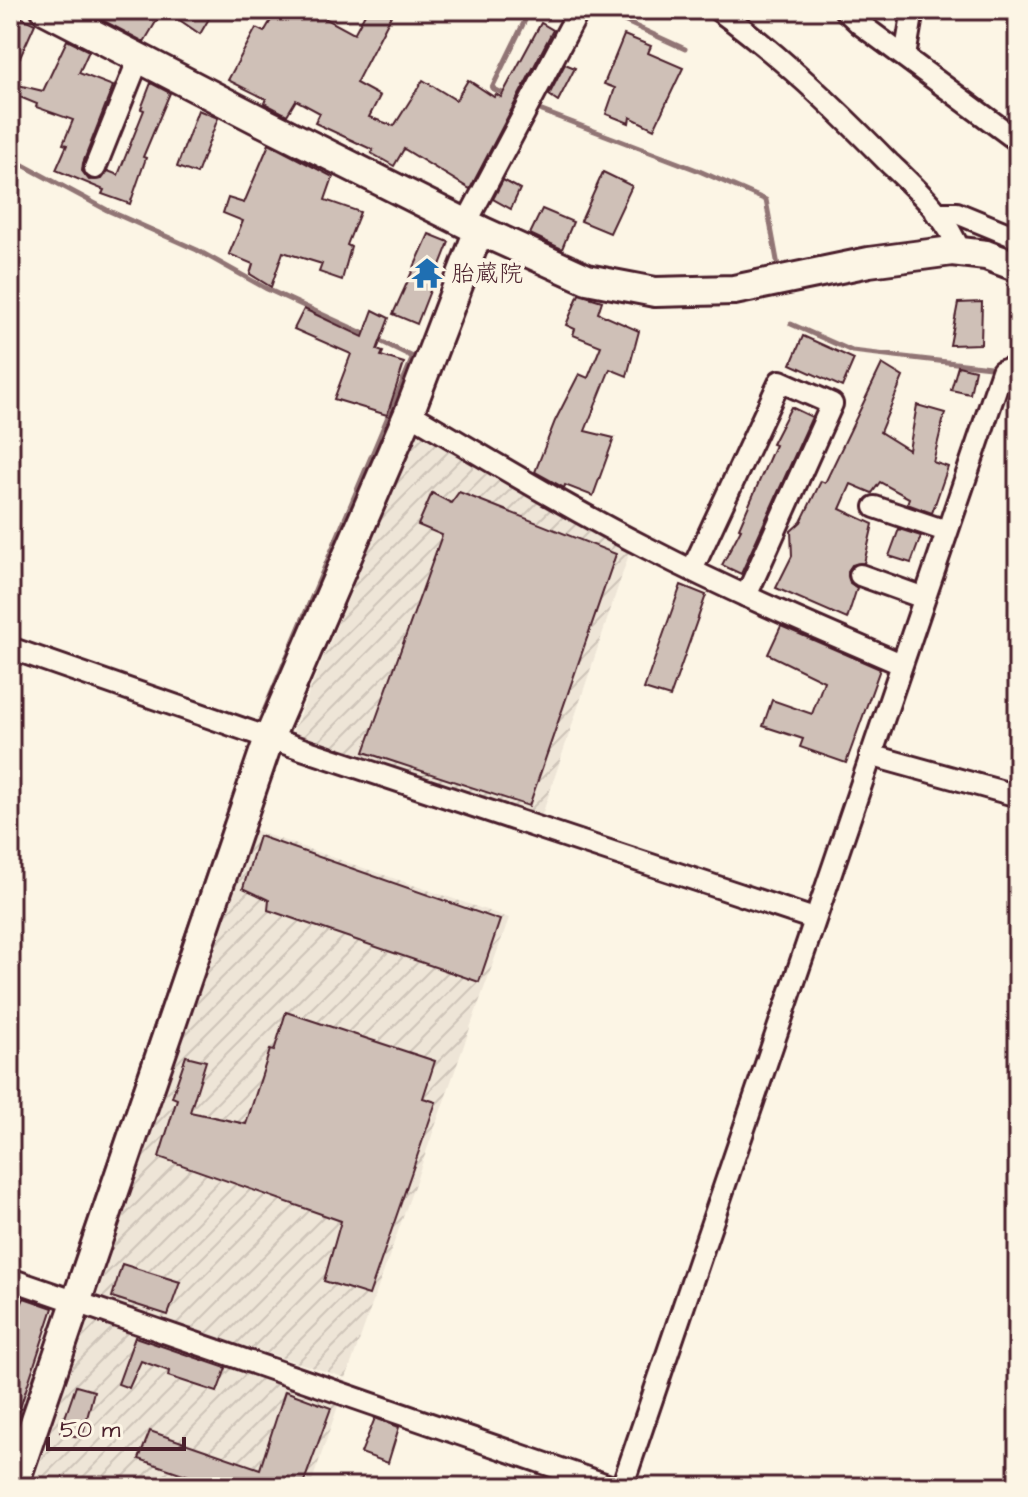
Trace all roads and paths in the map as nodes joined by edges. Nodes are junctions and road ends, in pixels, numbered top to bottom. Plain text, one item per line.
1 (46, 10) edge
2 (579, 10) edge
3 (718, 10) edge
4 (845, 10) edge
5 (913, 10) edge
6 (905, 56) junction
7 (139, 58) junction
8 (1018, 141) edge
9 (95, 168) dead end
10 (936, 213) junction
11 (472, 227) junction
12 (1018, 238) edge
13 (960, 252) junction
14 (1018, 267) edge
15 (1018, 370) edge
16 (409, 413) junction
17 (875, 507) dead end
18 (946, 531) junction
19 (692, 570) junction
20 (860, 575) dead end
21 (746, 596) junction
22 (924, 598) junction
23 (10, 648) edge
24 (901, 664) junction
25 (269, 738) junction
26 (870, 755) junction
27 (1018, 796) edge
28 (814, 919) junction
29 (10, 1279) edge
30 (75, 1303) junction
31 (13, 1487) edge
32 (613, 1487) edge
33 (622, 1487) edge

1 - 7 street
2 - 11 street
3 - 10 street
4 - 6 street
5 - 6 street
6 - 8 street
7 - 9 street
7 - 11 street
10 - 12 street
10 - 13 street
11 - 13 street
11 - 16 street
13 - 14 street
15 - 18 street
16 - 19 street
16 - 25 street
17 - 18 street
18 - 22 street
19 - 21 street
19 - 21 street
20 - 22 street
21 - 24 street
22 - 24 street
23 - 25 street
24 - 26 street
25 - 28 street
25 - 30 street
26 - 27 street
26 - 28 street
28 - 33 street
29 - 30 street
30 - 31 street
30 - 32 street

